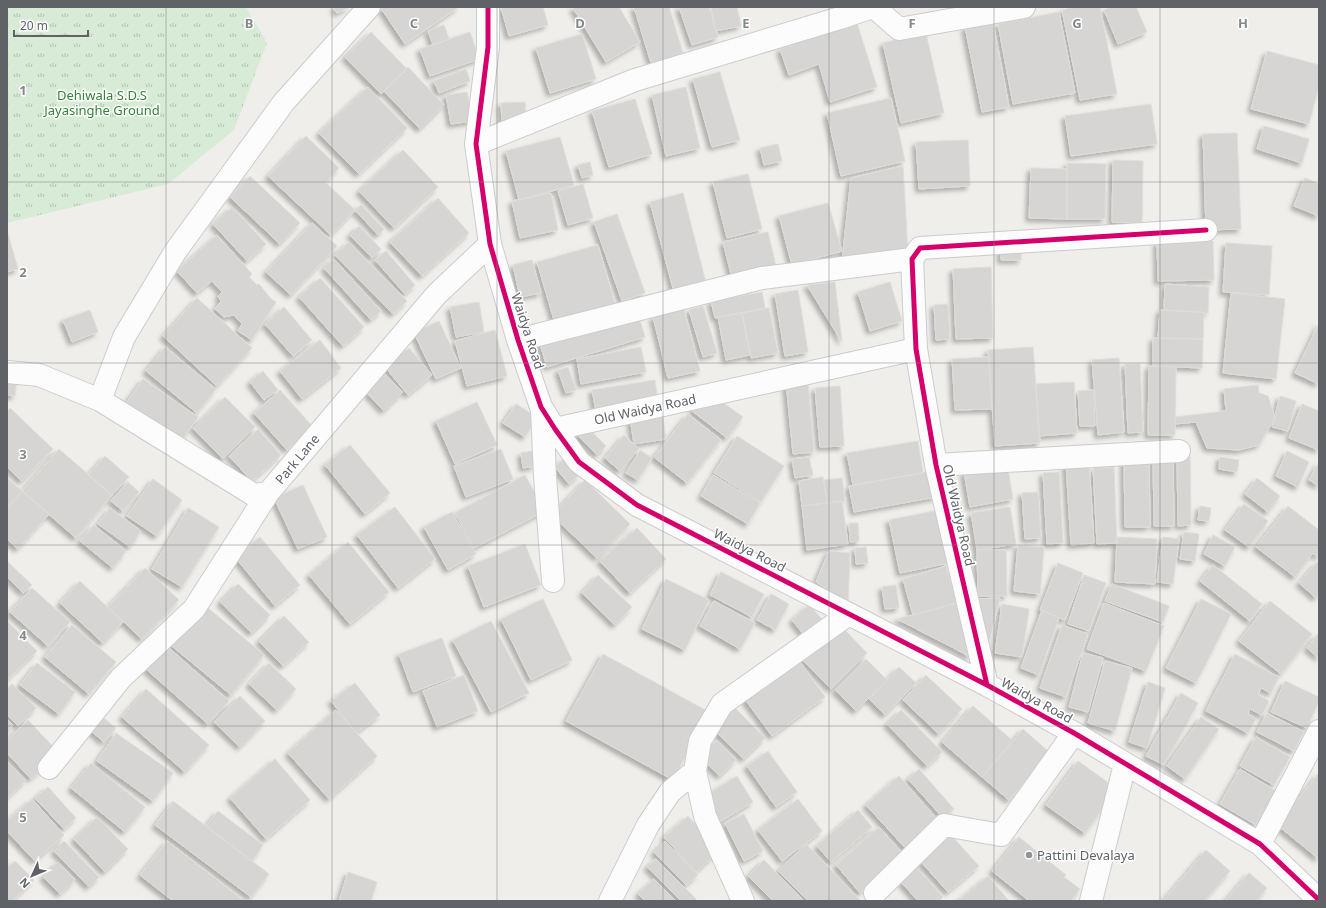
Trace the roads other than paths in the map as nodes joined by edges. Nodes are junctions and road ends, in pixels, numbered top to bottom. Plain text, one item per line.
1 (369, 7) edge
2 (488, 7) edge
3 (873, 7) edge
4 (1024, 7) edge
5 (476, 144) junction
6 (1206, 230) dead end
7 (490, 244) junction
8 (912, 259) junction
9 (518, 340) junction
10 (916, 349) junction
11 (7, 372) edge
12 (100, 400) junction
13 (541, 407) junction
14 (555, 429) junction
15 (1179, 451) dead end
16 (936, 465) junction
17 (268, 493) junction
18 (553, 581) dead end
19 (849, 614) junction
20 (987, 685) junction
21 (1319, 731) edge
22 (1074, 733) junction
23 (1125, 764) junction
24 (49, 768) dead end
25 (695, 771) junction
26 (1260, 844) junction
27 (875, 893) dead end
28 (1319, 900) edge
29 (610, 901) edge
30 (743, 901) edge
31 (1091, 901) edge

1 - 12 street
2 - 5 street, Waidya Road
3 - 4 street
3 - 5 street
5 - 7 street, Waidya Road
6 - 8 street
7 - 9 street, Waidya Road
7 - 17 street, Park Lane
8 - 9 street
8 - 10 street
9 - 13 street, Waidya Road
10 - 14 street, Old Waidya Road
10 - 16 street, Old Waidya Road
11 - 12 street, Park Lane
12 - 17 street, Park Lane
13 - 14 street, Waidya Road
13 - 18 street
14 - 19 street, Waidya Road
15 - 16 street
16 - 20 street, Old Waidya Road
17 - 24 street
19 - 20 street, Waidya Road
19 - 25 street
20 - 22 street, Waidya Road
21 - 26 street
22 - 23 street, Waidya Road
22 - 27 street
23 - 26 street, Waidya Road
23 - 31 street
25 - 29 street
25 - 30 street
26 - 28 street, Waidya Road

